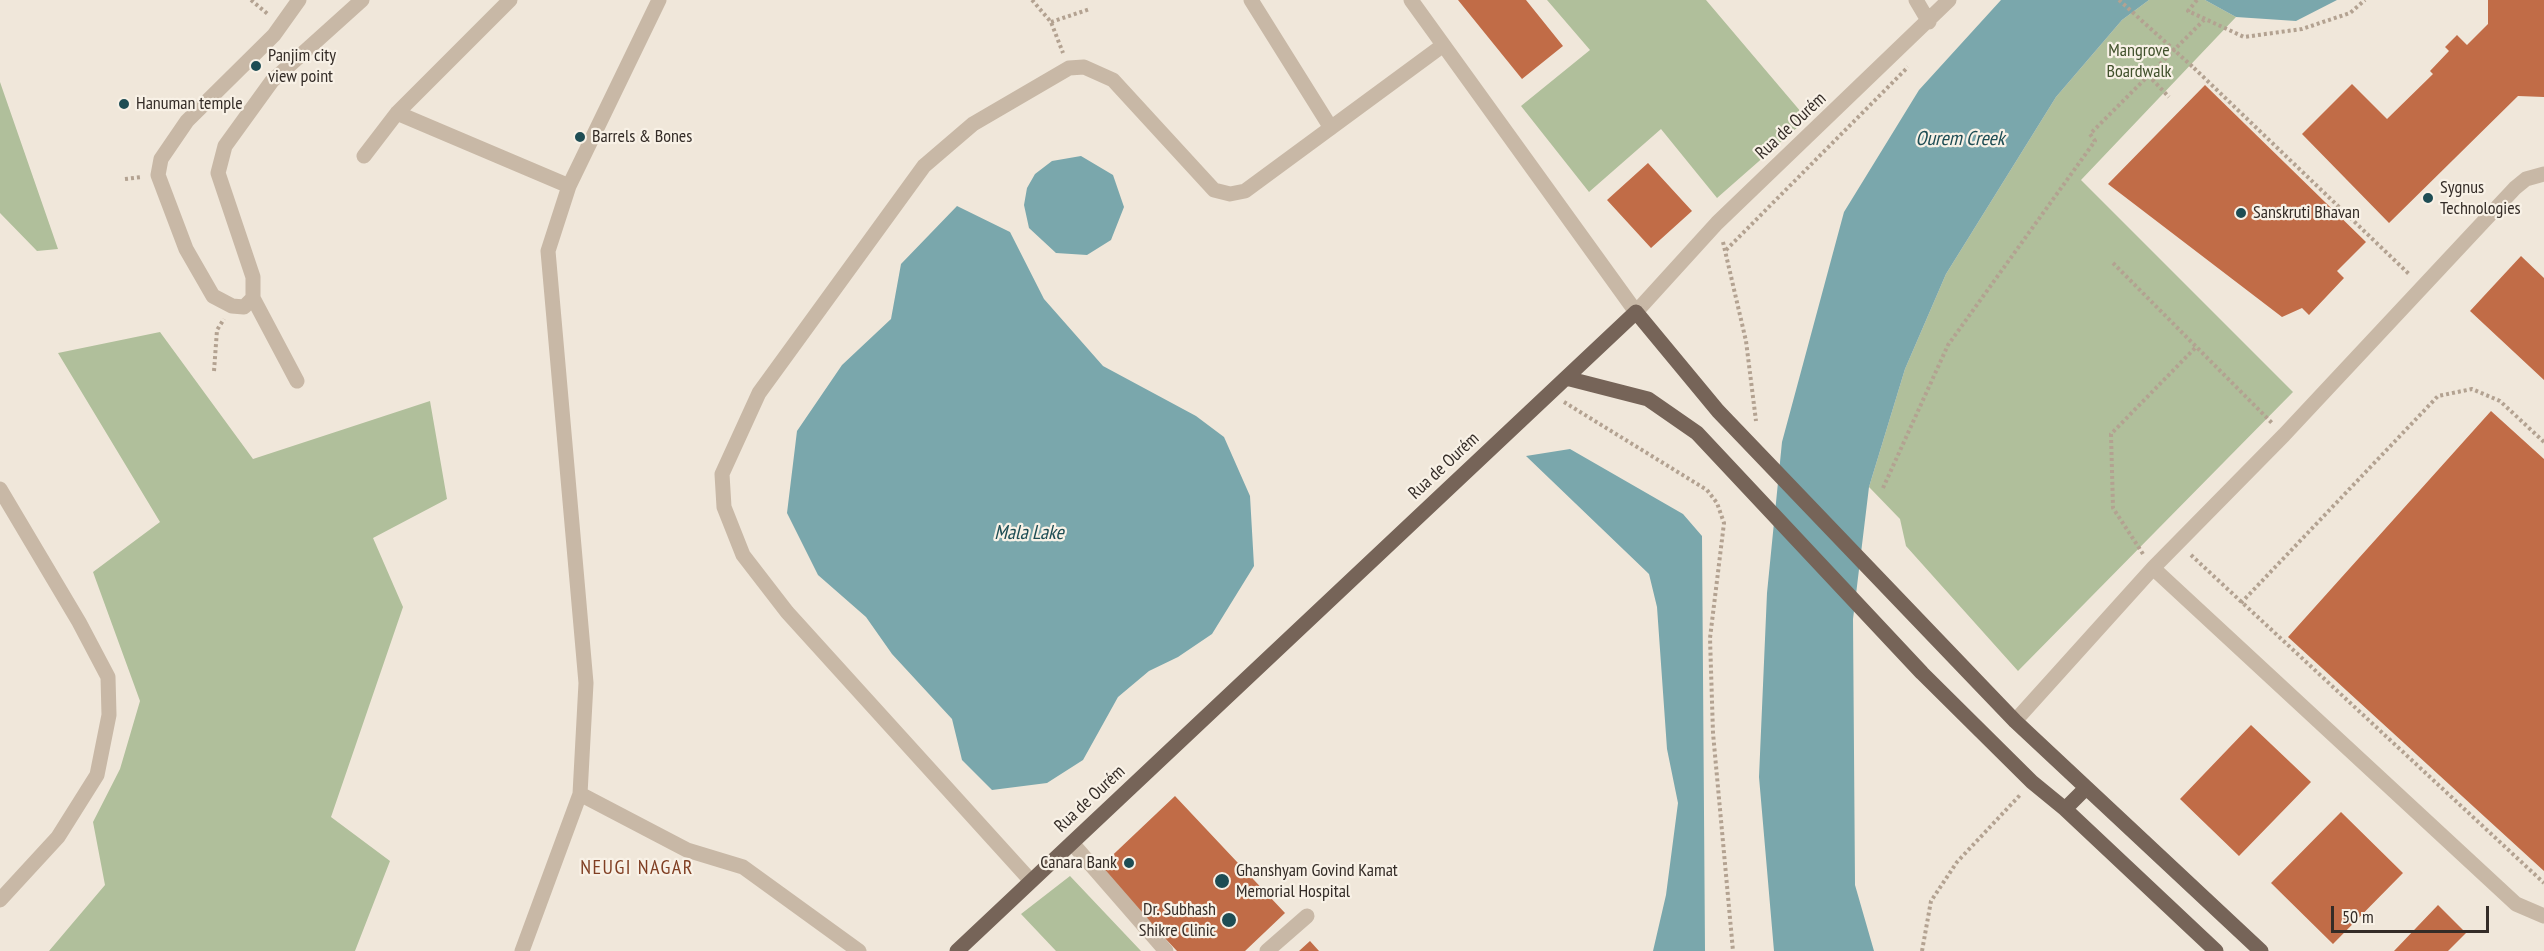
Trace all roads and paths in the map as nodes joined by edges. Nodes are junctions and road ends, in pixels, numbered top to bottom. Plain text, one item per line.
1 (251, 0) edge
2 (299, 0) edge
3 (362, 0) edge
4 (510, 0) edge
5 (659, 0) edge
6 (1032, 0) edge
7 (1251, 0) edge
8 (1411, 0) edge
9 (1916, 0) edge
10 (1949, 0) edge
11 (2119, 0) edge
12 (2366, 0) edge
13 (2196, 2) edge
14 (274, 8) dead end
15 (1090, 9) dead end
16 (2204, 20) junction
17 (1051, 22) junction
18 (1929, 22) junction
19 (1442, 46) junction
20 (1915, 60) dead end
21 (1070, 68) junction
22 (2148, 75) junction
23 (2169, 97) dead end
24 (397, 113) junction
25 (1331, 128) junction
26 (364, 156) dead end
27 (2544, 174) edge
28 (569, 186) junction
29 (1717, 223) junction
30 (1726, 250) junction
31 (2113, 263) dead end
32 (2424, 288) junction
33 (253, 298) junction
34 (232, 306) junction
35 (1636, 312) junction
36 (2197, 346) junction
37 (214, 372) dead end
38 (1566, 378) junction
39 (297, 381) dead end
40 (1550, 393) junction
41 (1756, 421) dead end
42 (2284, 435) junction
43 (2544, 442) edge
44 (1883, 488) dead end
45 (0, 489) edge
46 (2178, 543) junction
47 (2153, 568) junction
48 (2241, 603) junction
49 (2015, 721) junction
50 (2032, 782) junction
51 (2086, 788) junction
52 (580, 794) junction
53 (2065, 809) junction
54 (1072, 843) junction
55 (1031, 881) junction
56 (2544, 883) edge
57 (0, 900) edge
58 (1307, 916) dead end
59 (2544, 916) edge
60 (522, 951) edge
61 (859, 951) edge
62 (957, 951) edge
63 (1166, 951) edge
64 (1267, 951) edge
65 (1733, 951) edge
66 (1922, 951) edge
67 (2216, 951) edge
68 (2261, 951) edge

1 - 14 path
2 - 34 street
3 - 33 street
4 - 24 street
5 - 28 street
6 - 17 path
7 - 25 street
8 - 19 street
9 - 18 street
10 - 18 street, Rua de Ourém
11 - 32 path, bridge
12 - 16 path
13 - 16 path
15 - 17 path
16 - 22 path
17 - 21 path
18 - 29 street, Rua de Ourém
19 - 25 street
19 - 35 street
20 - 30 path
21 - 25 street
21 - 55 street
22 - 23 path
22 - 44 path
24 - 26 street
24 - 28 street
27 - 32 street
28 - 52 street
29 - 30 path
29 - 35 street, Rua de Ourém
30 - 41 path
31 - 36 path
32 - 42 street
33 - 34 street
33 - 39 street
34 - 37 path
35 - 38 main road, Rua de Ourém
35 - 49 main road
36 - 42 path
36 - 47 path
38 - 40 main road, Rua de Ourém
38 - 50 main road
40 - 54 main road, Rua de Ourém
40 - 65 path
42 - 46 street
43 - 48 path
45 - 57 street
46 - 47 street
46 - 48 path
47 - 49 street
47 - 59 street
48 - 56 path
49 - 51 main road
50 - 53 main road
50 - 66 path
51 - 53 main road
51 - 68 main road
52 - 60 street
52 - 61 street
53 - 67 main road
54 - 55 main road, Rua de Ourém
54 - 63 street
55 - 62 main road, Rua de Ourém
58 - 64 street

